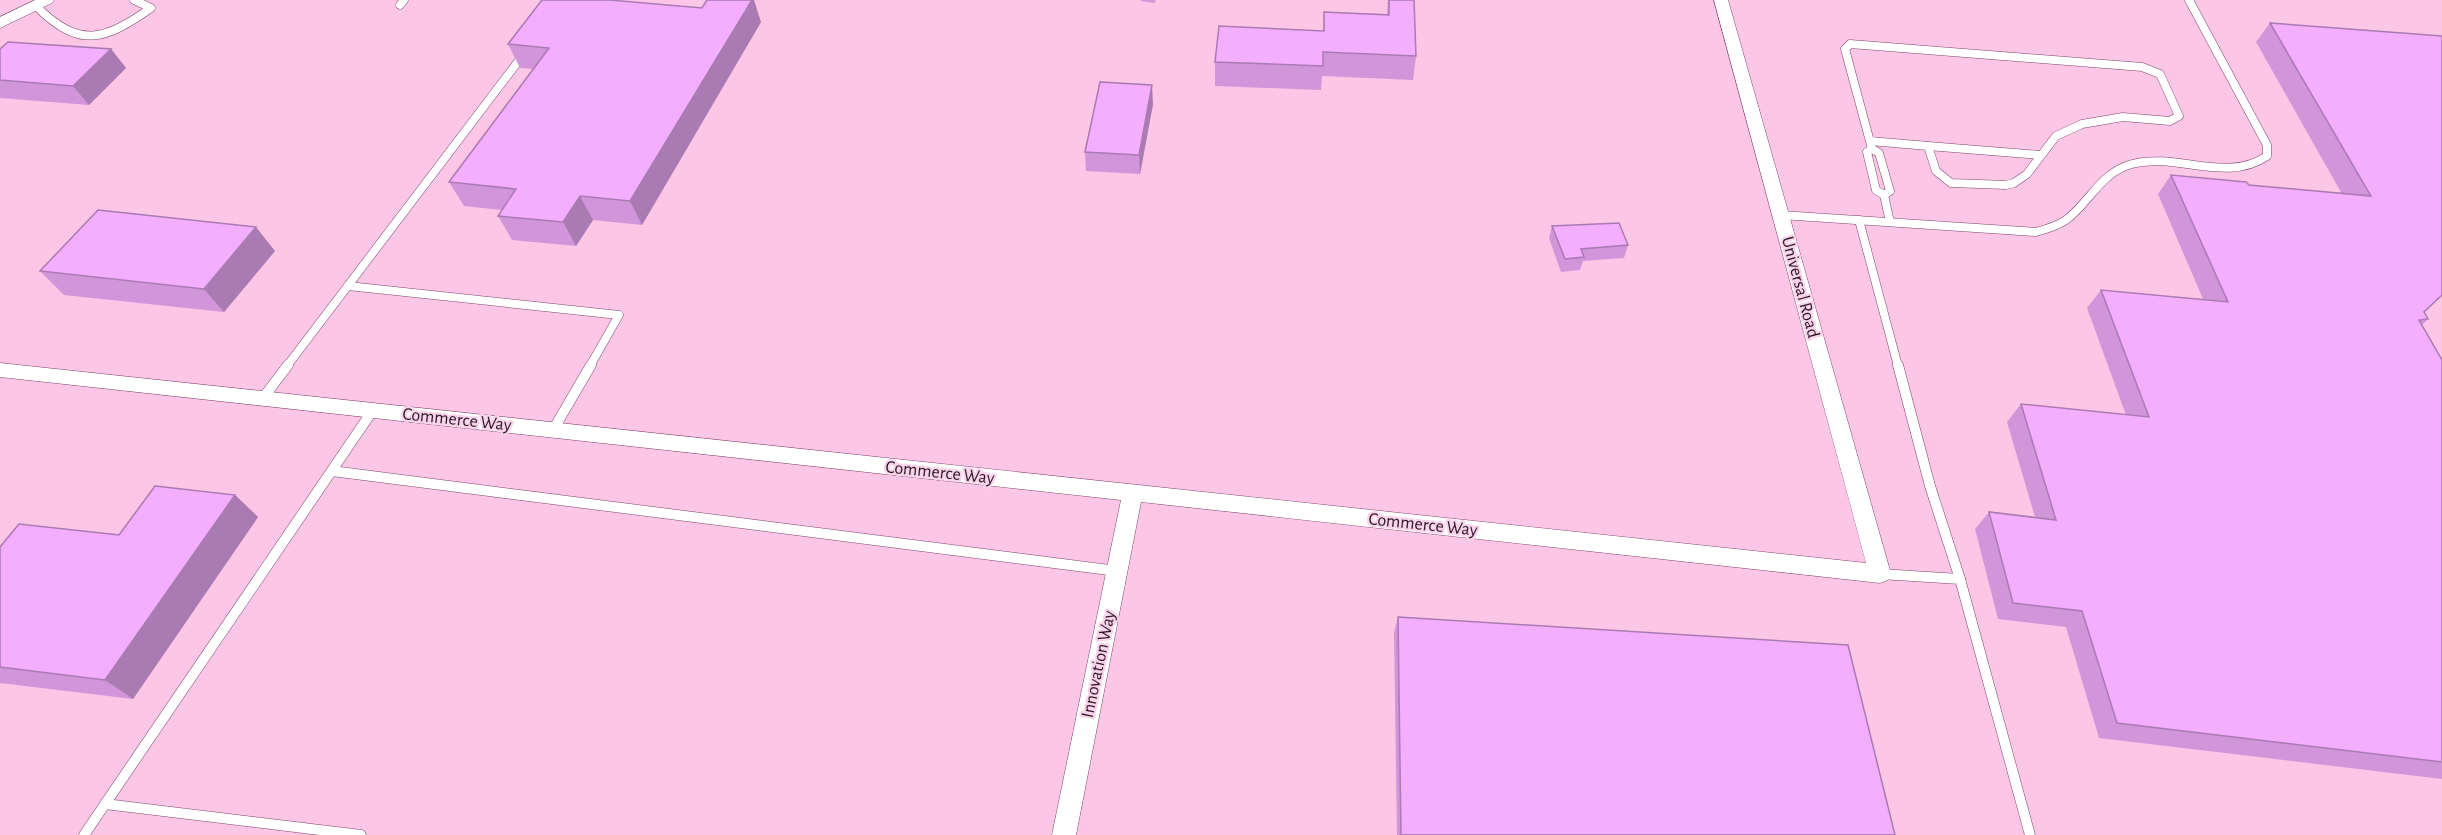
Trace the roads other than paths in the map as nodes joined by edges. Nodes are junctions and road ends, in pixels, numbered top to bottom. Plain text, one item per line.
1 (134, 0) edge
2 (1721, 0) edge
3 (2189, 0) edge
4 (41, 3) edge
5 (0, 23) edge
6 (528, 48) edge
7 (1871, 145) junction
8 (1928, 146) junction
9 (2040, 154) junction
10 (1884, 195) junction
11 (1781, 215) junction
12 (1858, 220) junction
13 (1890, 222) junction
14 (348, 286) junction
15 (0, 370) edge
16 (263, 398) junction
17 (373, 410) junction
18 (553, 430) junction
19 (332, 471) junction
20 (1133, 493) junction
21 (1117, 571) junction
22 (1880, 573) junction
23 (1960, 579) junction
24 (105, 804) junction
25 (84, 835) edge
26 (361, 835) edge
27 (1064, 835) edge
28 (2030, 835) edge

1 - 4 lane
2 - 11 street, Universal Road
3 - 13 lane
4 - 5 street
6 - 14 lane
7 - 8 lane
7 - 9 lane
7 - 10 lane
7 - 10 lane
8 - 9 lane
8 - 9 lane
10 - 13 lane
11 - 12 lane
11 - 22 street, Universal Road
12 - 13 lane
12 - 23 lane
14 - 16 lane
14 - 18 lane
15 - 16 street, Commerce Way
16 - 17 street, Commerce Way
17 - 18 street, Commerce Way
17 - 19 lane
18 - 20 street, Commerce Way
19 - 21 lane
19 - 24 lane
20 - 21 street, Innovation Way
20 - 22 street, Commerce Way
21 - 27 street, Innovation Way
22 - 23 lane
23 - 28 lane
24 - 25 lane
24 - 26 lane

